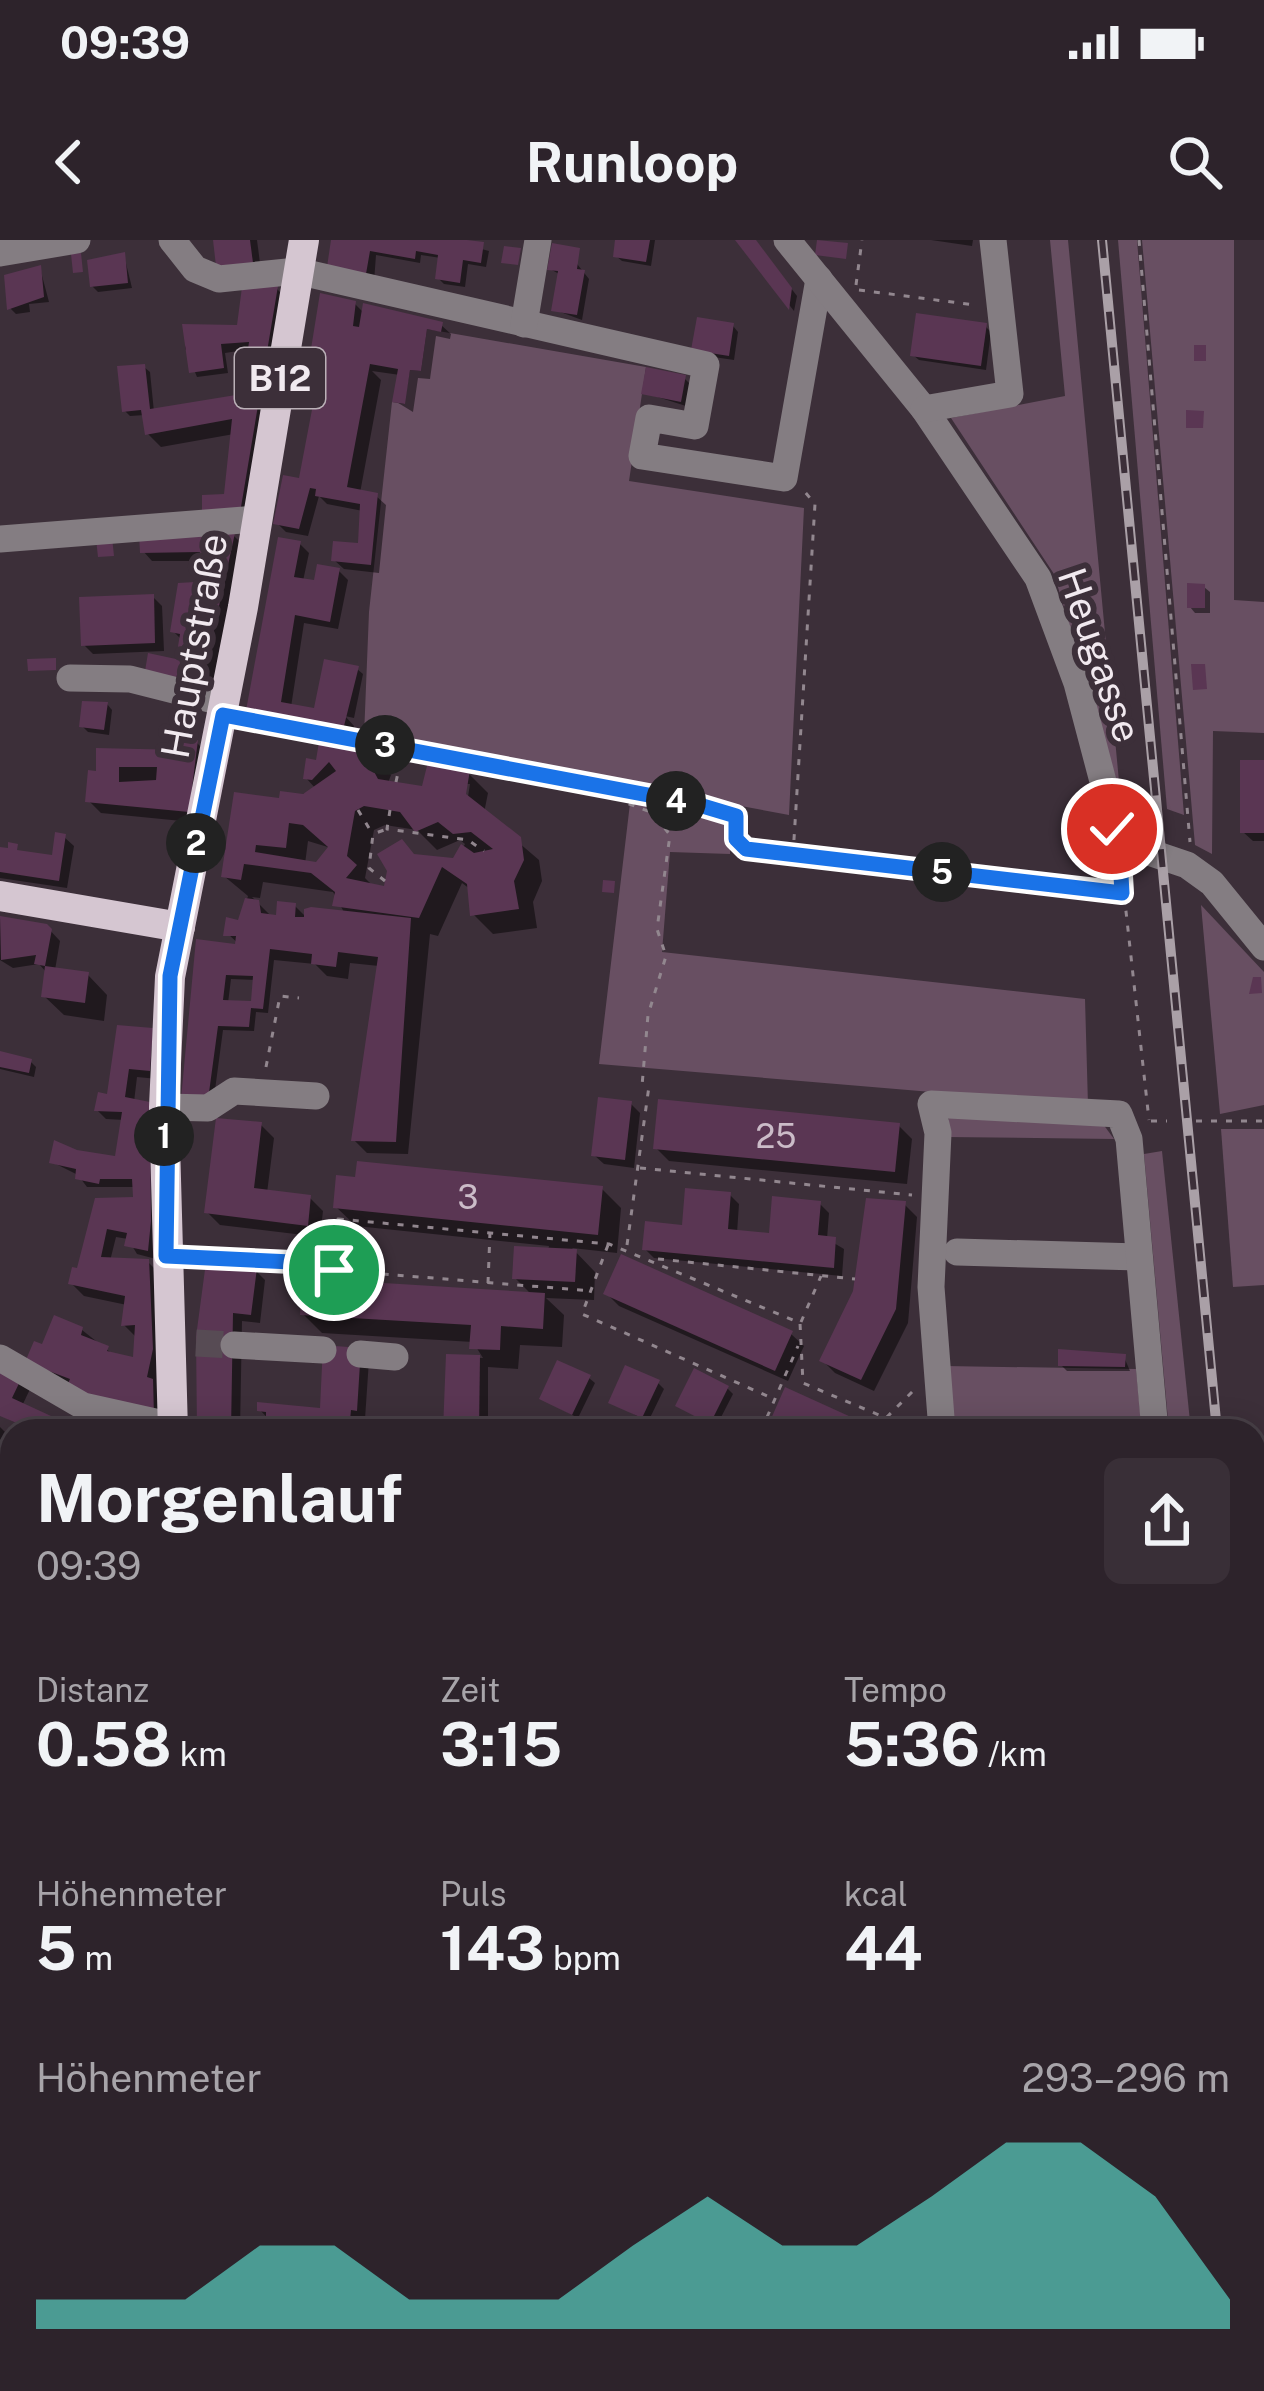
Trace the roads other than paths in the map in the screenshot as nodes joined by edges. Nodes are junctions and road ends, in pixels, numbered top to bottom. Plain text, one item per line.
1 (77, 240) edge
2 (304, 240) edge
3 (538, 240) edge
4 (787, 240) edge
5 (993, 240) edge
6 (177, 242) edge
7 (0, 253) edge
8 (298, 272) junction
9 (819, 279) junction
10 (524, 324) junction
11 (924, 409) junction
12 (257, 519) junction
13 (0, 539) edge
14 (70, 679) dead end
15 (224, 709) junction
16 (0, 896) edge
17 (179, 927) junction
18 (1264, 947) edge
19 (316, 1096) dead end
20 (164, 1107) junction
21 (957, 1252) dead end
22 (1139, 1257) junction
23 (234, 1345) tunnel mouth
24 (323, 1350) dead end
25 (361, 1354) dead end
26 (0, 1358) edge
27 (395, 1358) dead end
28 (134, 1419) edge
29 (174, 1419) edge
30 (941, 1419) edge
31 (1154, 1419) edge

1 - 7 street
2 - 8 main road, B12
3 - 10 street
4 - 9 street, Heugasse
5 - 11 street
6 - 8 street
8 - 10 street
8 - 12 main road, B12
9 - 10 street
9 - 11 street, Heugasse
11 - 18 street, Heugasse
12 - 13 street
12 - 15 main road, Hauptstraße / B12
14 - 15 street
15 - 17 main road, Hauptstraße / B12
16 - 17 main road
17 - 20 main road, Hauptstraße / B12
19 - 20 street
20 - 29 main road, Hauptstraße / B12
21 - 22 street
22 - 30 street
22 - 31 street
23 - 24 street
25 - 27 street
26 - 28 street

